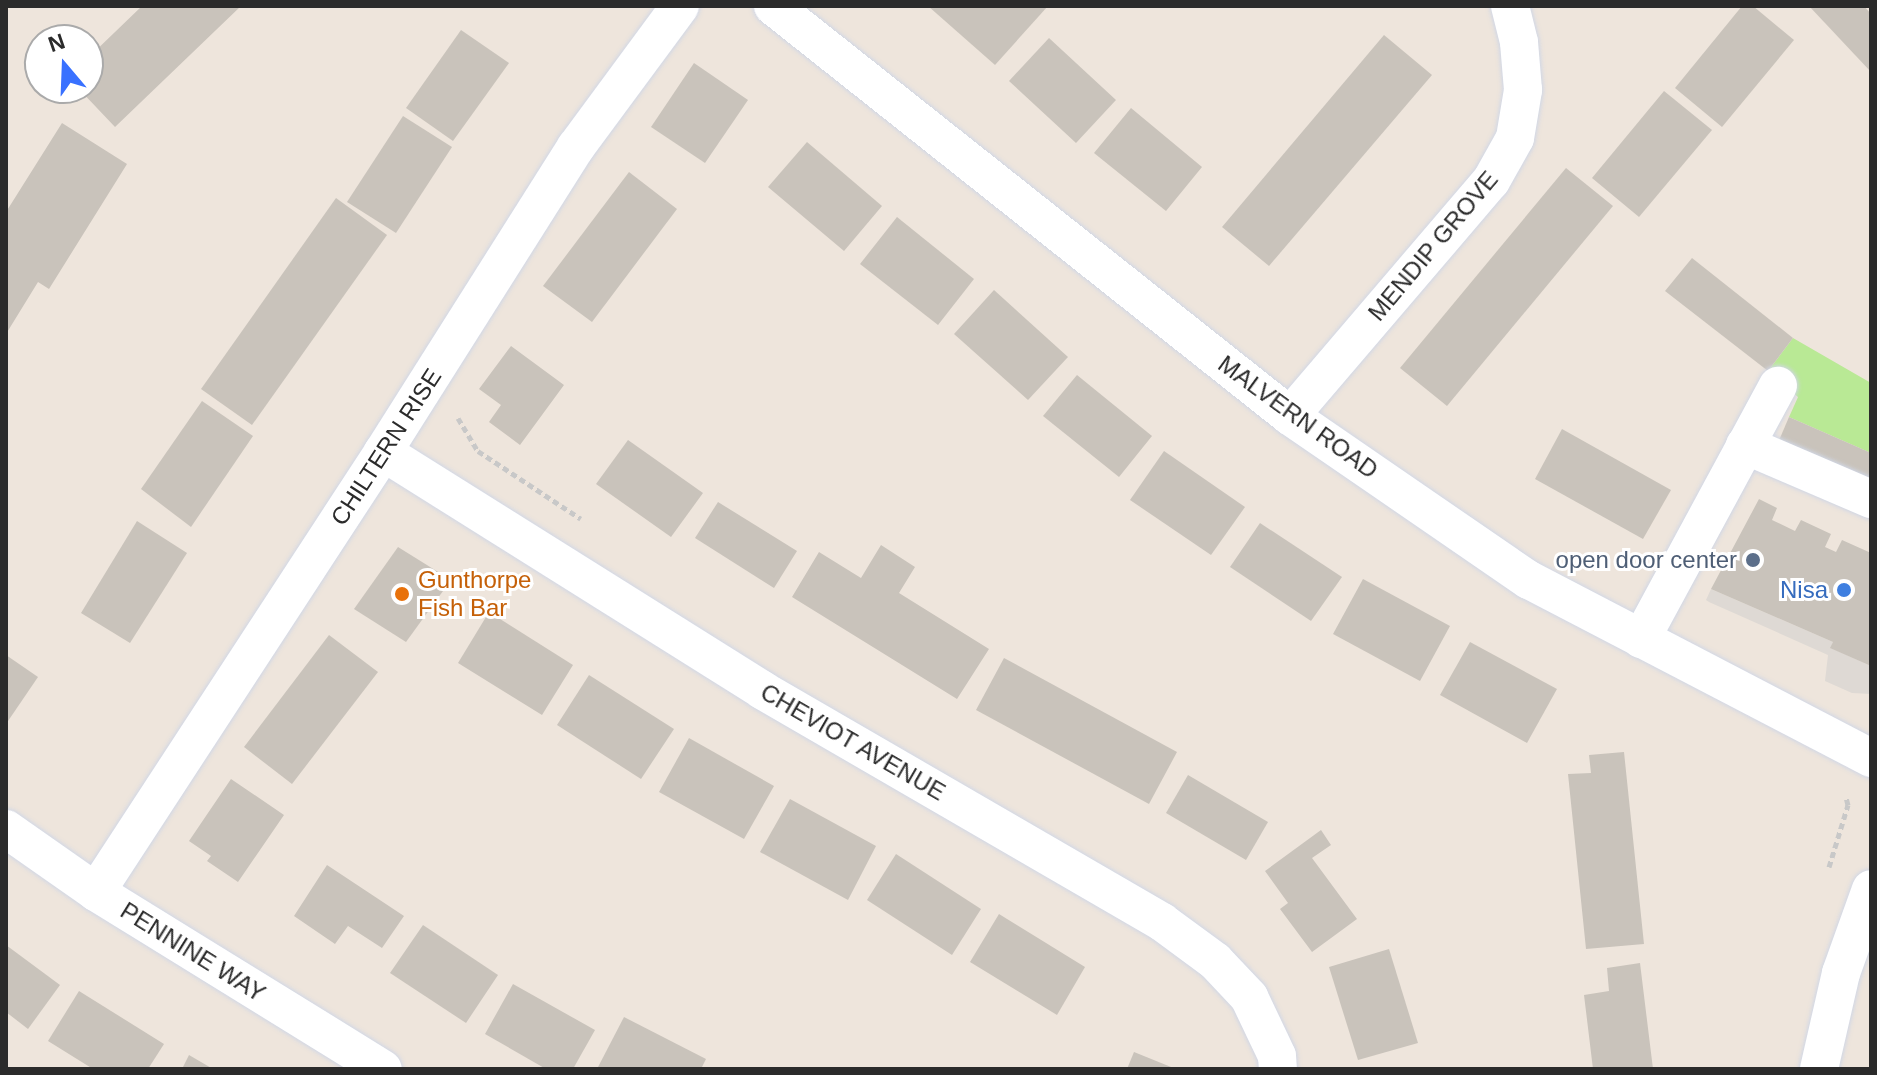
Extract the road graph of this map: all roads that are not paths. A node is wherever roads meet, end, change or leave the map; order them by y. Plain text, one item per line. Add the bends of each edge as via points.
1 (680, 6) edge
2 (773, 6) edge
3 (1510, 6) edge
4 (1778, 386) dead end
5 (1290, 416) junction
6 (1745, 445) junction
7 (383, 452) junction
8 (1871, 499) edge
9 (1641, 639) junction
10 (1871, 758) edge
11 (6, 829) edge
12 (1871, 889) edge
13 (96, 892) junction
14 (383, 1069) edge
15 (1278, 1069) edge
16 (1819, 1069) edge

1 - 7 street, CHILTERN RISE via 576,147
2 - 5 street, MALVERN ROAD
3 - 5 street, MENDIP GROVE via 1523,90 1515,138 1491,181
4 - 6 street
5 - 9 street, MALVERN ROAD via 1529,580
6 - 8 street
6 - 9 street
7 - 13 street, CHILTERN RISE
7 - 15 street, CHEVIOT AVENUE via 762,690 1162,922 1215,961 1249,997
9 - 10 street, MALVERN ROAD
11 - 13 street, PENNINE WAY
12 - 16 street via 1841,973
13 - 14 street, PENNINE WAY

